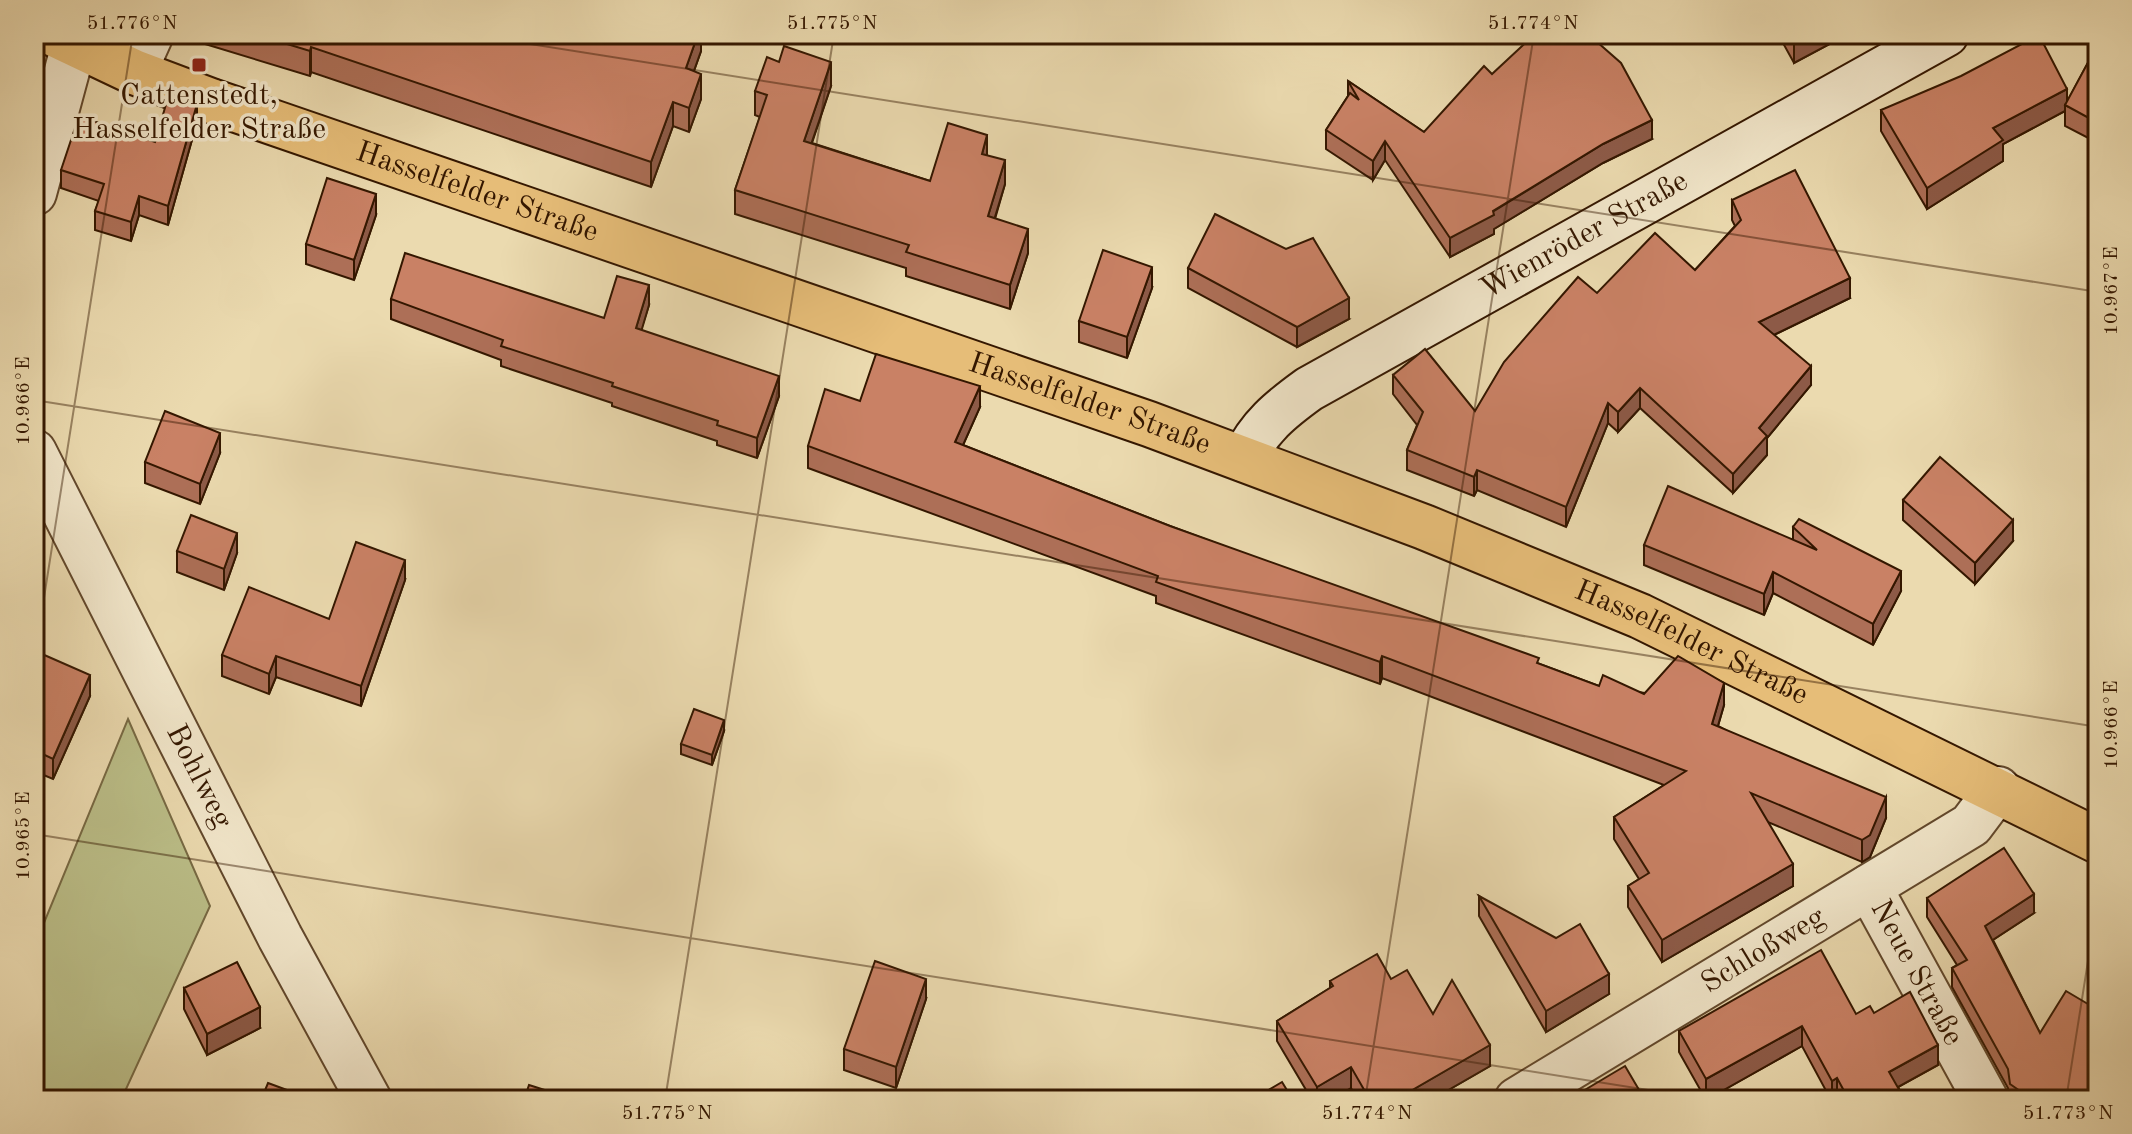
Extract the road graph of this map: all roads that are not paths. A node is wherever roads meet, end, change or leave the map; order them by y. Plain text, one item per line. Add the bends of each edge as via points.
1 (1946, 34) edge
2 (64, 39) edge
3 (142, 53) edge
4 (34, 193) edge
5 (34, 452) edge
6 (1244, 459) junction
7 (1998, 789) junction
8 (2098, 841) edge
9 (1869, 887) junction
10 (369, 1100) edge
11 (1517, 1100) edge
12 (1986, 1100) edge

1 - 6 street, Wienröder Straße via 1309,389 1275,414
2 - 3 main road, Hasselfelder Straße
2 - 4 street
3 - 6 main road, Hasselfelder Straße
5 - 10 street, Bohlweg via 280,937
6 - 7 main road, Hasselfelder Straße via 1640,616
7 - 8 main road, Hasselfelder Straße
7 - 9 street, Schloßweg via 1971,825
9 - 11 street, Schloßweg
9 - 12 street, Neue Straße

